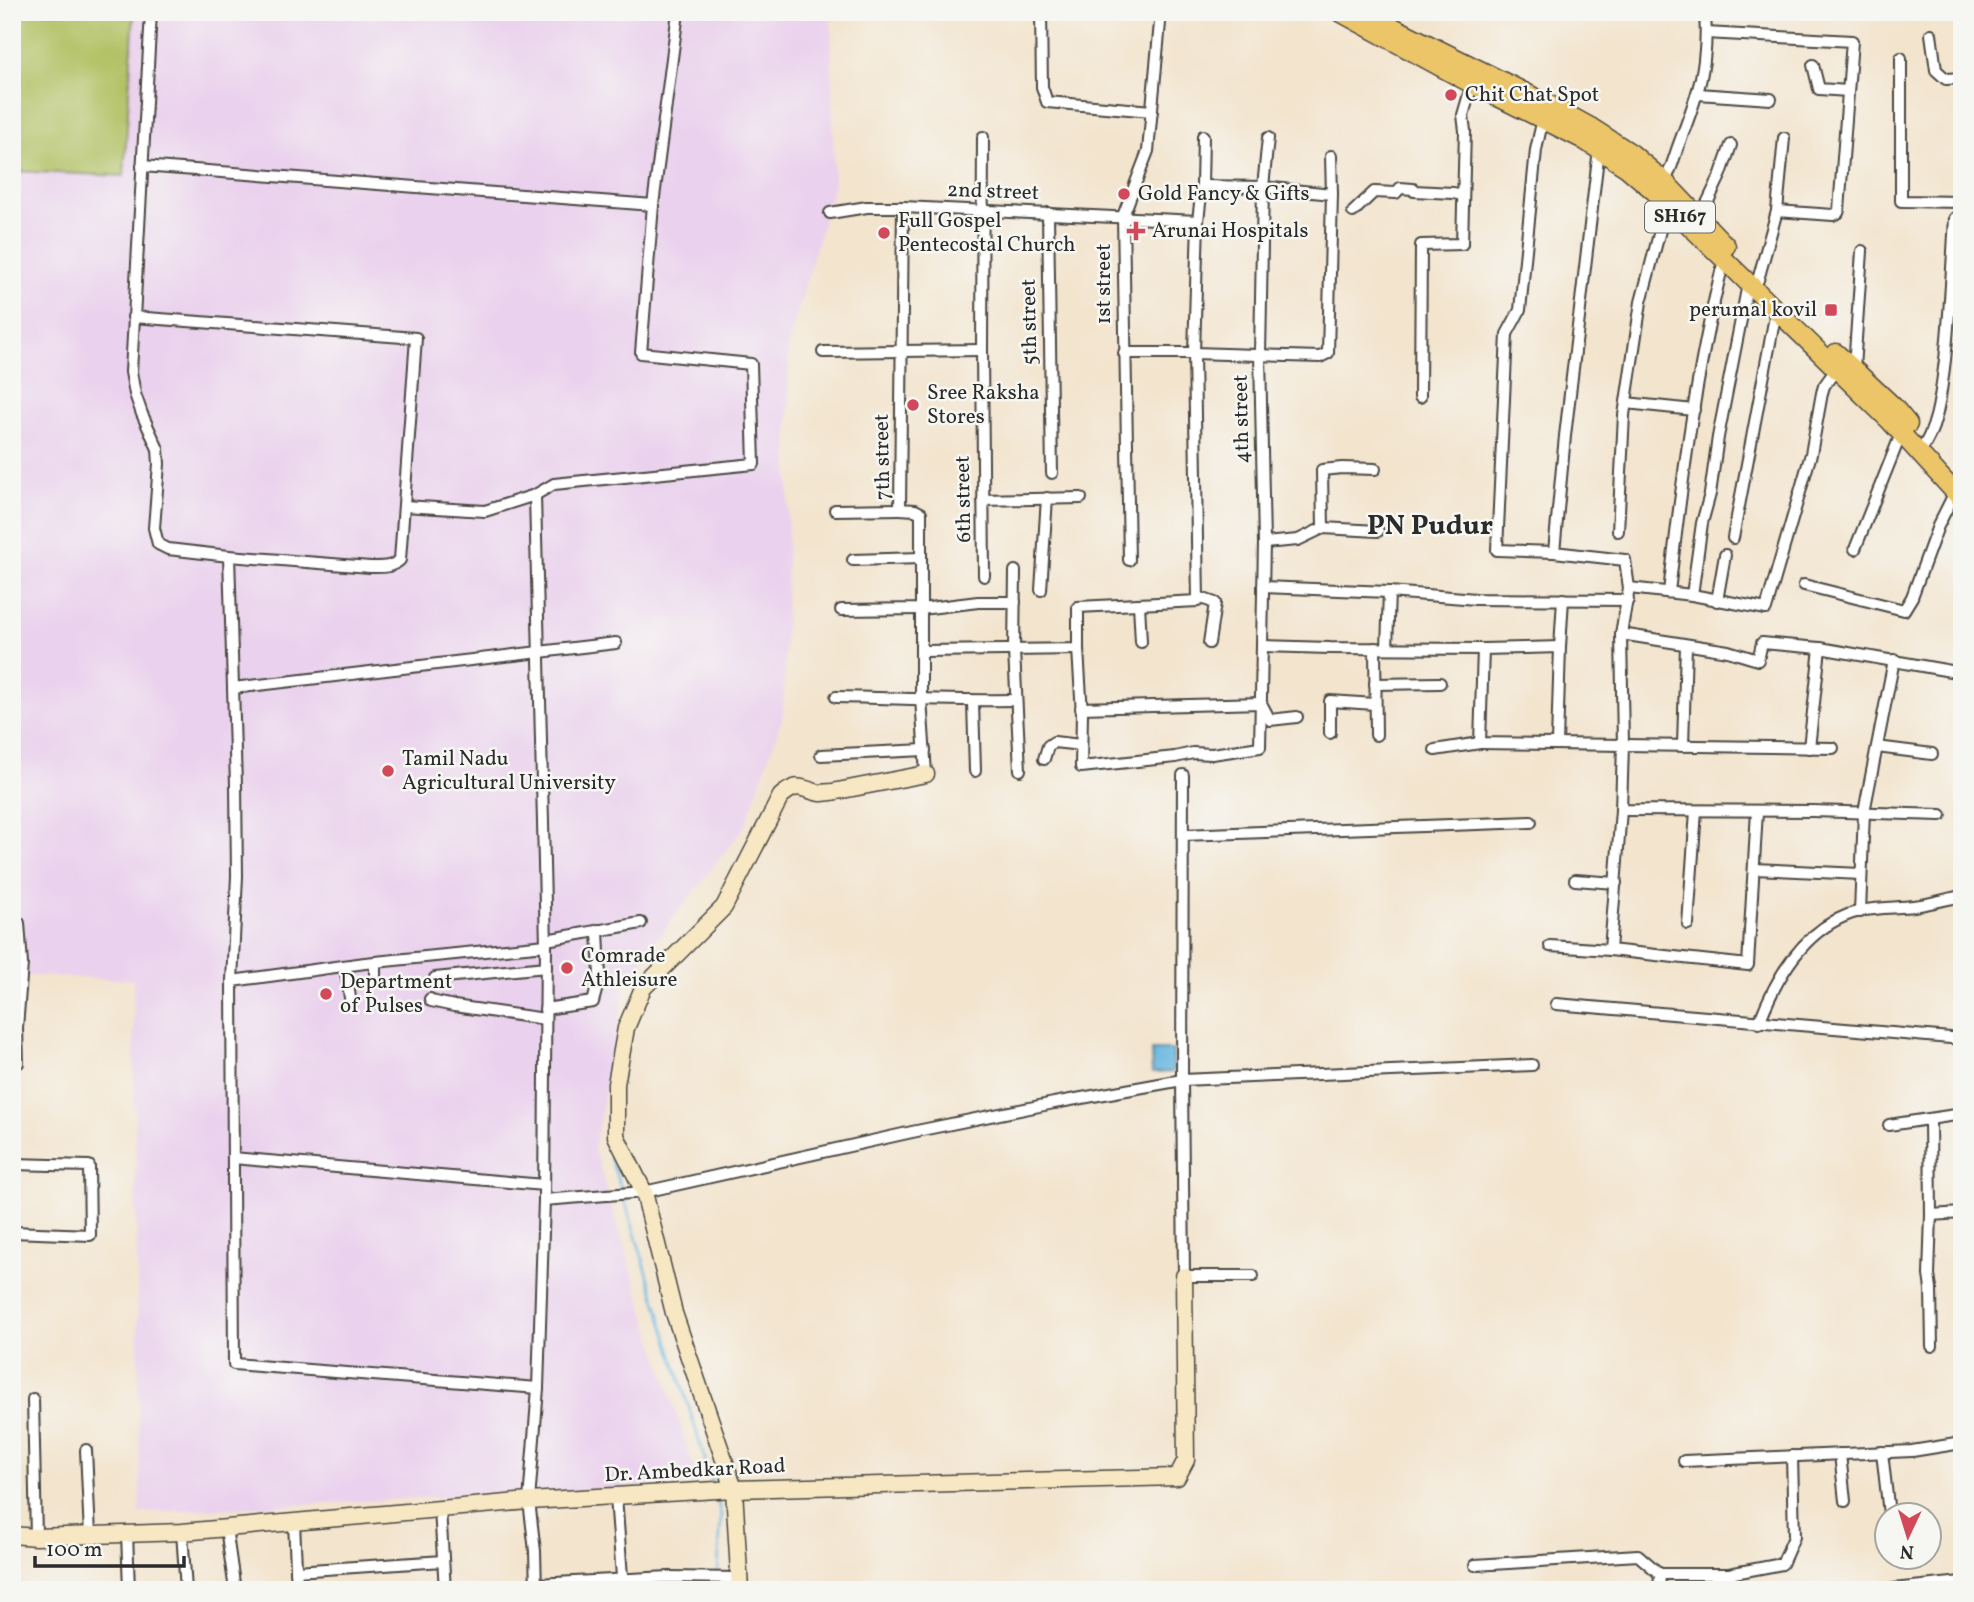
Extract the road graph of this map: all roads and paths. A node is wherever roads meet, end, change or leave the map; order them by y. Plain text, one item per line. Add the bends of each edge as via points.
1 (151, 12) edge
2 (678, 12) edge
3 (1041, 12) edge
4 (1161, 12) edge
5 (1340, 12) edge
6 (1365, 12) edge
7 (1705, 12) edge
8 (1392, 26) edge
9 (1706, 33) junction
10 (1931, 34) dead end
11 (1901, 58) dead end
12 (1813, 65) dead end
13 (1962, 78) edge
14 (1472, 84) junction
15 (1849, 91) junction
16 (1698, 94) junction
17 (1771, 99) dead end
18 (1152, 111) junction
19 (1543, 118) junction
20 (1203, 136) dead end
21 (983, 137) dead end
22 (1268, 138) dead end
23 (1784, 138) dead end
24 (1731, 145) dead end
25 (1599, 149) junction
26 (1331, 156) dead end
27 (142, 166) junction
28 (1202, 186) junction
29 (1262, 187) junction
30 (1662, 193) junction
31 (1332, 194) junction
32 (1463, 195) junction
33 (1962, 202) edge
34 (653, 205) junction
35 (903, 207) junction
36 (983, 211) junction
37 (1777, 211) junction
38 (1353, 212) dead end
39 (830, 213) dead end
40 (1048, 213) junction
41 (1123, 216) junction
42 (1700, 218) junction
43 (1955, 219) dead end
44 (1198, 221) junction
45 (1862, 251) dead end
46 (1958, 257) edge
47 (1724, 260) junction
48 (1753, 282) junction
49 (1776, 311) junction
50 (133, 317) junction
51 (1948, 326) junction
52 (1962, 327) edge
53 (982, 350) junction
54 (901, 351) junction
55 (823, 352) dead end
56 (1124, 353) junction
57 (1194, 353) junction
58 (1260, 355) junction
59 (1845, 368) junction
60 (1420, 397) dead end
61 (1626, 403) junction
62 (1694, 410) junction
63 (1901, 434) junction
64 (1923, 449) junction
65 (1375, 469) dead end
66 (1052, 473) dead end
67 (1959, 492) edge
68 (535, 495) junction
69 (1081, 498) dead end
70 (1047, 499) junction
71 (983, 500) junction
72 (404, 506) junction
73 (900, 509) junction
74 (835, 510) dead end
75 (1323, 528) junction
76 (1378, 531) dead end
77 (1618, 531) dead end
78 (1733, 538) dead end
79 (1264, 543) junction
80 (1855, 549) dead end
81 (1554, 552) junction
82 (229, 555) junction
83 (1725, 555) dead end
84 (921, 558) junction
85 (853, 560) dead end
86 (1129, 560) dead end
87 (1015, 571) dead end
88 (984, 576) dead end
89 (1804, 585) dead end
90 (1263, 587) junction
91 (1041, 590) dead end
92 (1389, 592) junction
93 (1669, 592) junction
94 (1628, 594) junction
95 (1692, 595) junction
96 (1198, 597) junction
97 (1563, 598) junction
98 (1717, 601) junction
99 (1015, 602) junction
100 (1139, 604) junction
101 (921, 609) junction
102 (841, 610) dead end
103 (1621, 634) junction
104 (1141, 642) dead end
105 (616, 643) dead end
106 (1209, 643) dead end
107 (1686, 645) junction
108 (1262, 646) junction
109 (1560, 647) junction
110 (1375, 648) junction
111 (1387, 648) junction
112 (1820, 648) junction
113 (1078, 649) junction
114 (1483, 649) junction
115 (922, 651) junction
116 (1014, 651) junction
117 (539, 652) junction
118 (1894, 660) junction
119 (1962, 673) edge
120 (1440, 683) dead end
121 (1375, 684) junction
122 (233, 688) junction
123 (836, 697) dead end
124 (921, 698) junction
125 (1015, 700) junction
126 (973, 702) junction
127 (1261, 703) junction
128 (1376, 704) junction
129 (1082, 708) junction
130 (1297, 717) dead end
131 (1330, 733) dead end
132 (1376, 735) dead end
133 (1480, 743) junction
134 (1557, 743) junction
135 (1081, 745) junction
136 (1623, 745) junction
137 (1683, 746) junction
138 (1877, 747) junction
139 (1809, 748) junction
140 (1833, 748) dead end
141 (925, 750) junction
142 (1436, 750) dead end
143 (1932, 754) dead end
144 (821, 755) dead end
145 (1044, 759) dead end
146 (1020, 770) dead end
147 (975, 771) dead end
148 (926, 774) joint
149 (1183, 775) dead end
150 (1621, 810) junction
151 (1696, 811) junction
152 (1757, 811) junction
153 (1864, 812) junction
154 (1941, 815) dead end
155 (1531, 822) dead end
156 (1183, 835) junction
157 (1754, 870) junction
158 (1861, 874) junction
159 (1575, 880) dead end
160 (1616, 883) junction
161 (1962, 896) edge
162 (1860, 912) junction
163 (19, 923) dead end
164 (641, 923) dead end
165 (1689, 924) dead end
166 (598, 930) junction
167 (546, 942) junction
168 (1550, 946) dead end
169 (1610, 950) junction
170 (375, 962) junction
171 (17, 964) edge
172 (345, 966) junction
173 (546, 967) junction
174 (435, 978) dead end
175 (375, 980) dead end
176 (232, 981) junction
177 (430, 999) dead end
178 (352, 1004) dead end
179 (1556, 1004) dead end
180 (545, 1014) junction
181 (1759, 1023) junction
182 (1962, 1038) edge
183 (18, 1063) dead end
184 (1532, 1065) dead end
185 (1182, 1080) junction
186 (1962, 1114) edge
187 (1930, 1119) junction
188 (1889, 1125) dead end
189 (233, 1158) junction
190 (12, 1164) edge
191 (544, 1185) junction
192 (637, 1192) junction
193 (544, 1200) junction
194 (1962, 1213) edge
195 (1931, 1215) junction
196 (12, 1232) edge
197 (1184, 1276) junction
198 (1253, 1276) dead end
199 (1932, 1346) dead end
200 (538, 1388) junction
201 (33, 1399) dead end
202 (1962, 1443) edge
203 (86, 1450) dead end
204 (1882, 1452) junction
205 (1840, 1454) junction
206 (1792, 1456) junction
207 (1684, 1461) dead end
208 (734, 1489) junction
209 (616, 1497) junction
210 (1887, 1500) edge
211 (529, 1501) junction
212 (1845, 1501) dead end
213 (440, 1509) junction
214 (293, 1522) junction
215 (226, 1528) junction
216 (182, 1532) junction
217 (127, 1534) junction
218 (12, 1535) edge
219 (90, 1535) junction
220 (36, 1537) junction
221 (443, 1561) junction
222 (1475, 1565) dead end
223 (296, 1571) junction
224 (1660, 1574) junction
225 (1962, 1582) edge
226 (739, 1584) edge
227 (623, 1585) edge
228 (536, 1587) edge
229 (1893, 1589) edge
230 (129, 1590) edge
231 (186, 1590) edge
232 (234, 1590) edge
233 (297, 1590) edge
234 (445, 1590) edge
235 (1658, 1590) edge

1 - 27 street
2 - 34 street
3 - 18 street via 1042,87 1047,102
4 - 18 street, 1st street
5 - 8 main road, SH167
6 - 8 main road, SH167
7 - 9 street
8 - 14 main road, SH167
8 - 30 main road, SH167 via 1592,128 1631,153
9 - 15 street via 1852,41
9 - 16 street
10 - 13 street via 1936,70 1947,79
11 - 33 street via 1901,201
12 - 15 street via 1819,89
14 - 19 main road, SH167
14 - 32 street via 1463,115
15 - 37 street via 1838,213
16 - 17 street
16 - 30 street
18 - 41 street, 1st street via 1148,151
19 - 25 main road, SH167
19 - 81 street via 1520,310 1507,334 1497,550
20 - 28 street
21 - 36 street, 6th street
22 - 29 street, 4th street
23 - 37 street
24 - 42 street
25 - 30 main road, SH167
25 - 81 street
26 - 31 street
27 - 34 street
27 - 50 street
28 - 29 street
28 - 44 street
29 - 31 street
29 - 58 street, 4th street
30 - 42 main road, SH167
30 - 47 main road, SH167
30 - 61 street
31 - 58 street via 1328,353
32 - 38 street via 1400,188 1374,192
32 - 60 street via 1462,244 1422,245
34 - 68 street via 641,353 751,364 754,464 554,484
35 - 36 street, 2nd street
35 - 39 street, 2nd street via 867,206
35 - 54 street, 7th street
36 - 40 street, 2nd street
36 - 53 street, 6th street
37 - 48 street
40 - 41 street, 2nd street
40 - 66 street, 5th street
41 - 44 street, 2nd street
41 - 56 street, 1st street
42 - 48 main road, SH167
43 - 46 street
44 - 57 street
45 - 59 street
46 - 51 street
47 - 48 main road, SH167
47 - 62 street
48 - 49 main road, SH167
48 - 59 main road, SH167
48 - 95 street via 1718,437
49 - 59 main road, SH167
49 - 78 street
50 - 72 street via 416,338
50 - 82 street via 132,382 158,449 155,538 168,549
51 - 52 street
51 - 64 street via 1940,403
53 - 54 street
53 - 71 street, 6th street
54 - 55 street
54 - 73 street, 7th street
56 - 57 street
56 - 86 street, 1st street
57 - 58 street
57 - 96 street
58 - 79 street, 4th street
59 - 63 main road, SH167
59 - 64 main road, SH167 via 1893,406
59 - 98 street via 1824,386 1811,454 1766,609
61 - 62 street
61 - 77 street
62 - 93 street
63 - 64 main road, SH167
63 - 80 street
64 - 67 main road, SH167
65 - 75 street via 1322,470
67 - 89 street via 1938,526 1905,610
68 - 72 street via 485,511
68 - 117 street
69 - 70 street
70 - 71 street
70 - 91 street
71 - 88 street, 6th street
72 - 82 street via 400,560 394,565
73 - 74 street
73 - 84 street, 7th street via 921,513
75 - 76 street
75 - 79 street via 1298,540
79 - 90 street, 4th street
81 - 94 street via 1625,554
82 - 122 street
83 - 98 street
84 - 85 street
84 - 101 street, 7th street
87 - 99 street
90 - 92 street
90 - 108 street, 4th street
92 - 97 street via 1476,599
92 - 111 street
93 - 94 street
93 - 95 street
94 - 97 street
94 - 103 street
95 - 98 street
96 - 100 street via 1198,601
96 - 106 street via 1215,603
97 - 109 street
99 - 101 street
99 - 116 street
100 - 104 street
100 - 113 street via 1078,607
101 - 102 street
101 - 115 street, 7th street
103 - 107 street
103 - 136 street
105 - 117 street
107 - 112 street via 1758,660 1762,643
107 - 137 street
108 - 110 street
108 - 127 street, 4th street
109 - 114 street
109 - 134 street
110 - 111 street
110 - 121 street
111 - 114 street
112 - 118 street
112 - 139 street
113 - 116 street
113 - 129 street
114 - 133 street
115 - 116 street
115 - 124 street, 7th street
116 - 125 street
117 - 122 street
117 - 167 street
118 - 119 street
118 - 138 street
120 - 121 street
121 - 128 street
122 - 176 street via 237,876
123 - 124 street
124 - 126 street
124 - 141 street, 7th street
125 - 126 street
125 - 146 street
126 - 147 street
127 - 129 street
127 - 130 street via 1270,720
127 - 135 street, 4th street via 1260,747 1081,767
128 - 131 street via 1330,701
128 - 132 street
129 - 135 street
133 - 134 street
133 - 142 street
134 - 136 street
135 - 145 street via 1054,742
136 - 137 street
136 - 150 street
137 - 139 street
138 - 143 street
138 - 153 street
139 - 140 street
141 - 144 street
141 - 148 street, 7th street
148 - 192 street via 832,792 799,786 789,789 781,796 724,907 643,988 626,1028 616,1084 616,1136
149 - 156 street
150 - 151 street
150 - 160 street
151 - 152 street
151 - 165 street
152 - 153 street
152 - 157 street
153 - 154 street
153 - 158 street
155 - 156 street
156 - 185 street
157 - 158 street
157 - 169 street via 1748,965
158 - 162 street
159 - 160 street
160 - 169 street
161 - 162 street
162 - 181 street via 1835,920 1805,942
163 - 171 street
164 - 166 street
166 - 167 street
166 - 180 street via 600,976 593,1002
167 - 170 street
167 - 173 street
168 - 169 street
170 - 172 street
170 - 175 street
171 - 183 street
172 - 176 street
172 - 178 street
173 - 174 street
173 - 180 street
176 - 189 street
177 - 180 street via 454,1006
179 - 181 street
180 - 191 street
181 - 182 street
184 - 185 street
185 - 192 street
185 - 197 street
186 - 187 street
187 - 188 street
187 - 195 street
189 - 191 street
189 - 200 street via 234,1364
190 - 196 street via 89,1166 90,1235
191 - 193 street
192 - 193 street
192 - 208 street
193 - 200 street
194 - 195 street
195 - 199 street
197 - 198 street
197 - 208 street, Dr. Ambedkar Road via 1186,1460 1177,1477
200 - 211 street
201 - 220 street
202 - 204 street
203 - 219 street
204 - 205 street
204 - 210 street
205 - 206 street
205 - 212 street
206 - 207 street
206 - 224 street via 1794,1537 1782,1564 1729,1574
208 - 209 street, Dr. Ambedkar Road
208 - 226 street
209 - 211 street, Dr. Ambedkar Road
209 - 227 street
211 - 213 street, Dr. Ambedkar Road
211 - 228 street
213 - 214 street, Dr. Ambedkar Road
213 - 221 street
214 - 215 street, Dr. Ambedkar Road
214 - 223 street
215 - 216 street, Dr. Ambedkar Road
215 - 232 street
216 - 217 street, Dr. Ambedkar Road
216 - 231 street
217 - 219 street, Dr. Ambedkar Road
217 - 230 street
218 - 220 street, Dr. Ambedkar Road
219 - 220 street, Dr. Ambedkar Road
221 - 223 street
221 - 234 street
222 - 224 street via 1638,1555
223 - 233 street
224 - 235 street
225 - 229 street
226 - 227 street via 669,1577
227 - 228 street

